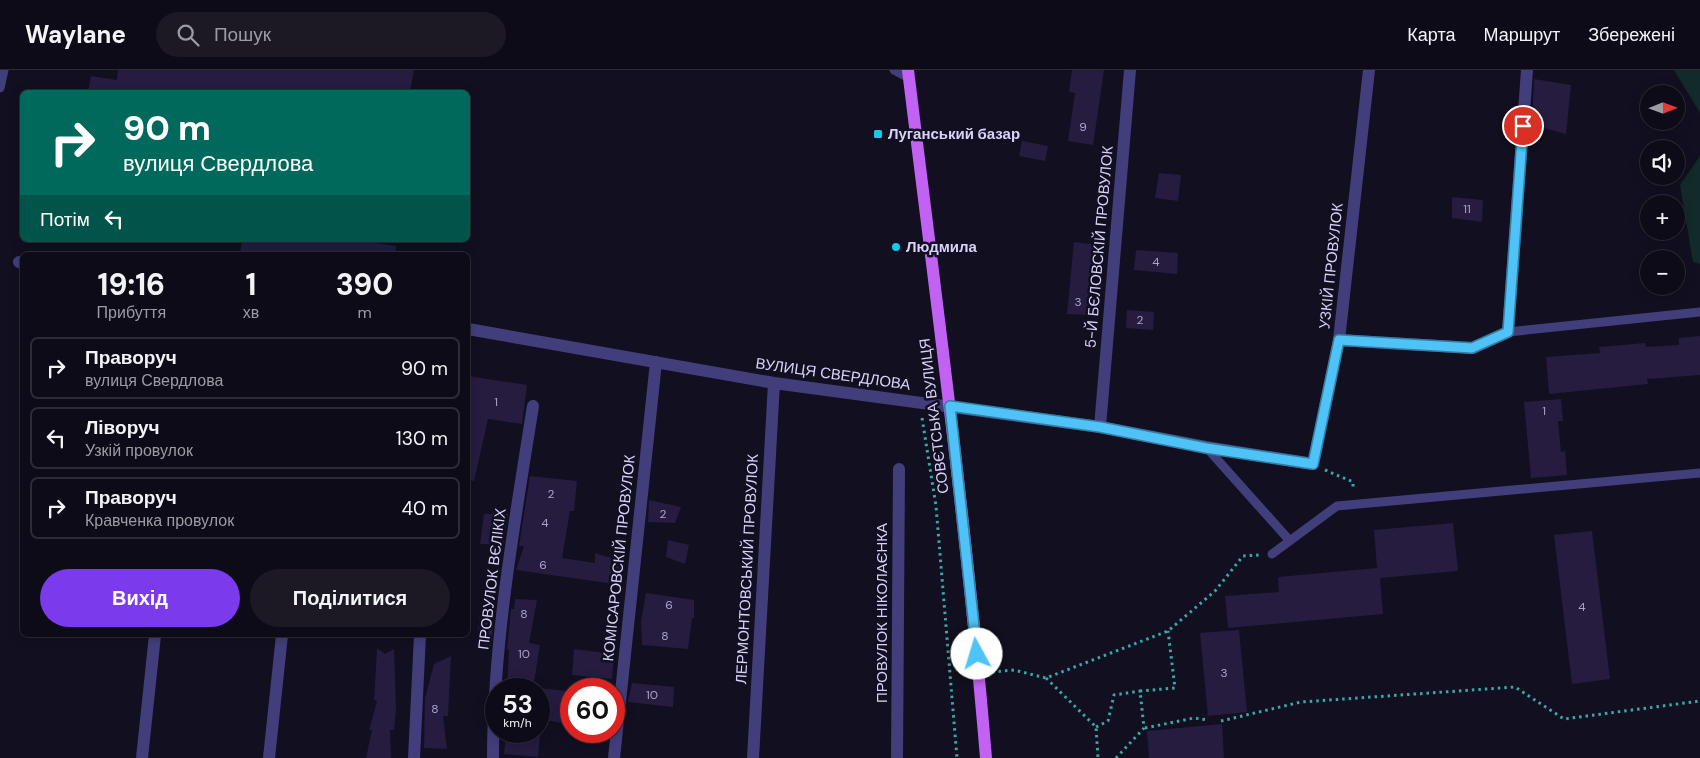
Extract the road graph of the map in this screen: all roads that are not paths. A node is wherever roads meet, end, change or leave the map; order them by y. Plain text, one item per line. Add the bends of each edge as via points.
1 (4, 70) edge
2 (894, 70) edge
3 (1130, 70) edge
4 (1369, 70) edge
5 (1527, 70) edge
6 (908, 74) edge
7 (0, 88) edge
8 (1700, 312) edge
9 (470, 330) edge
10 (1508, 332) junction
11 (1339, 340) junction
12 (656, 362) junction
13 (774, 383) junction
14 (533, 406) dead end
15 (950, 406) junction
16 (1100, 427) junction
17 (1206, 448) junction
18 (1313, 464) joint
19 (899, 469) dead end
20 (1700, 473) edge
21 (1290, 541) junction
22 (1272, 554) road end
23 (155, 637) edge
24 (282, 637) edge
25 (420, 637) edge
26 (142, 758) edge
27 (269, 758) edge
28 (414, 758) edge
29 (493, 758) edge
30 (614, 758) edge
31 (753, 758) edge
32 (897, 758) edge
33 (986, 758) edge

1 - 7 lane
2 - 6 lane
3 - 16 street, 5-Й БЄЛОВСКІЙ ПРОВУЛОК
4 - 11 street, УЗКІЙ ПРОВУЛОК
5 - 10 street
6 - 15 main road, СОВЄТСЬКА ВУЛИЦЯ
8 - 10 lane
9 - 12 street, ВУЛИЦЯ СВЕРДЛОВА
10 - 11 street via 1472,348
11 - 18 street, УЗКІЙ ПРОВУЛОК
12 - 13 street, ВУЛИЦЯ СВЕРДЛОВА
12 - 30 street, КОМІСАРОВСКІЙ ПРОВУЛОК
13 - 15 street, ВУЛИЦЯ СВЕРДЛОВА
13 - 31 street, ЛЕРМОНТОВСЬКИЙ ПРОВУЛОК
14 - 29 street, ПРОВУЛОК ВЄЛІКІХ via 512,537 493,717
15 - 16 street, ВУЛИЦЯ СВЕРДЛОВА
15 - 33 main road, СОВЄТСЬКА ВУЛИЦЯ
16 - 17 street, ВУЛИЦЯ СВЕРДЛОВА
17 - 18 street, ВУЛИЦЯ СВЕРДЛОВА
17 - 21 lane
19 - 32 street, ПРОВУЛОК НІКОЛАЄНКА
20 - 21 lane via 1337,506
21 - 22 lane
23 - 26 street
24 - 27 street
25 - 28 street

